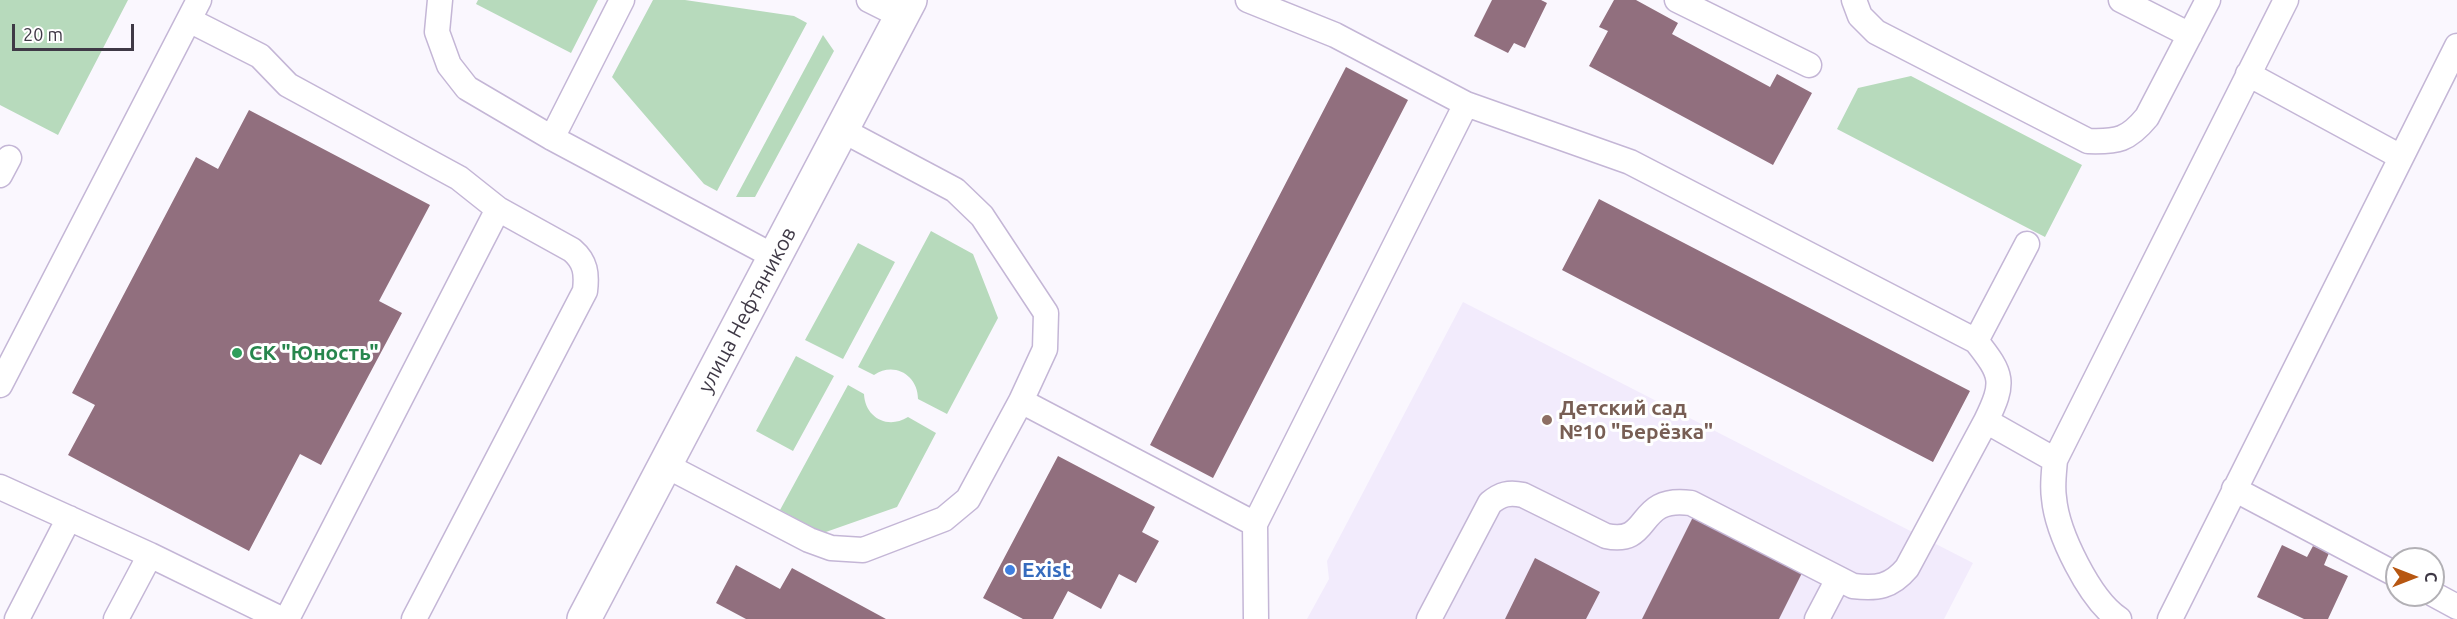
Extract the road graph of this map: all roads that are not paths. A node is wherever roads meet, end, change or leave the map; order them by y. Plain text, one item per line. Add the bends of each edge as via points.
1 (440, 0) edge
2 (622, 0) edge
3 (869, 0) edge
4 (1248, 0) edge
5 (1677, 0) edge
6 (1854, 0) edge
7 (2121, 0) edge
8 (2208, 0) edge
9 (2286, 0) edge
10 (906, 8) edge
11 (194, 10) edge
12 (2190, 35) junction
13 (2457, 46) edge
14 (1809, 65) dead end
15 (2248, 74) junction
16 (1466, 104) junction
17 (842, 130) junction
18 (552, 138) junction
19 (2401, 157) junction
20 (498, 209) junction
21 (2027, 244) dead end
22 (775, 257) junction
23 (1976, 341) junction
24 (0, 385) edge
25 (1021, 401) junction
26 (1986, 422) junction
27 (2055, 460) junction
28 (665, 465) junction
29 (0, 487) edge
30 (2235, 489) junction
31 (69, 518) junction
32 (1255, 524) junction
33 (150, 555) junction
34 (2385, 569) edge
35 (1838, 579) junction
36 (17, 619) edge
37 (116, 619) edge
38 (281, 619) edge
39 (287, 619) edge
40 (414, 619) edge
41 (584, 619) edge
42 (1256, 619) edge
43 (1429, 619) edge
44 (1817, 619) edge
45 (2119, 619) edge
46 (2170, 619) edge

1 - 18 lane via 437,32 449,64 467,88
2 - 18 lane
3 - 10 lane
4 - 16 lane via 1335,35
5 - 14 lane
6 - 12 lane via 1860,16 1876,32 2088,141 2113,142 2134,134
7 - 12 lane
8 - 12 lane
9 - 15 lane
10 - 17 street, улица Нефтяников
11 - 20 lane via 260,56 288,85 459,178
11 - 24 lane
13 - 19 lane
15 - 19 lane
15 - 27 lane
16 - 23 lane via 1630,162
16 - 32 lane
17 - 22 street, улица Нефтяников
17 - 25 lane via 955,190 989,226 1046,313 1045,349
18 - 22 lane
19 - 30 lane
20 - 39 lane
20 - 40 lane via 581,258 585,291
21 - 23 lane
22 - 28 street, улица Нефтяников
23 - 26 lane via 1996,366 2000,393
25 - 28 lane via 968,499 944,519 863,550 831,548 809,540
25 - 32 lane
26 - 27 lane
26 - 35 lane via 1896,582 1876,589
27 - 45 lane via 2054,499 2069,550 2107,611
28 - 41 street, улица Нефтяников
29 - 31 lane
30 - 34 lane
30 - 46 lane
31 - 33 lane
31 - 36 lane
32 - 42 lane
33 - 37 lane
33 - 38 lane
35 - 43 lane via 1691,503 1674,501 1657,506 1638,530 1618,539 1511,492 1490,503
35 - 44 lane

